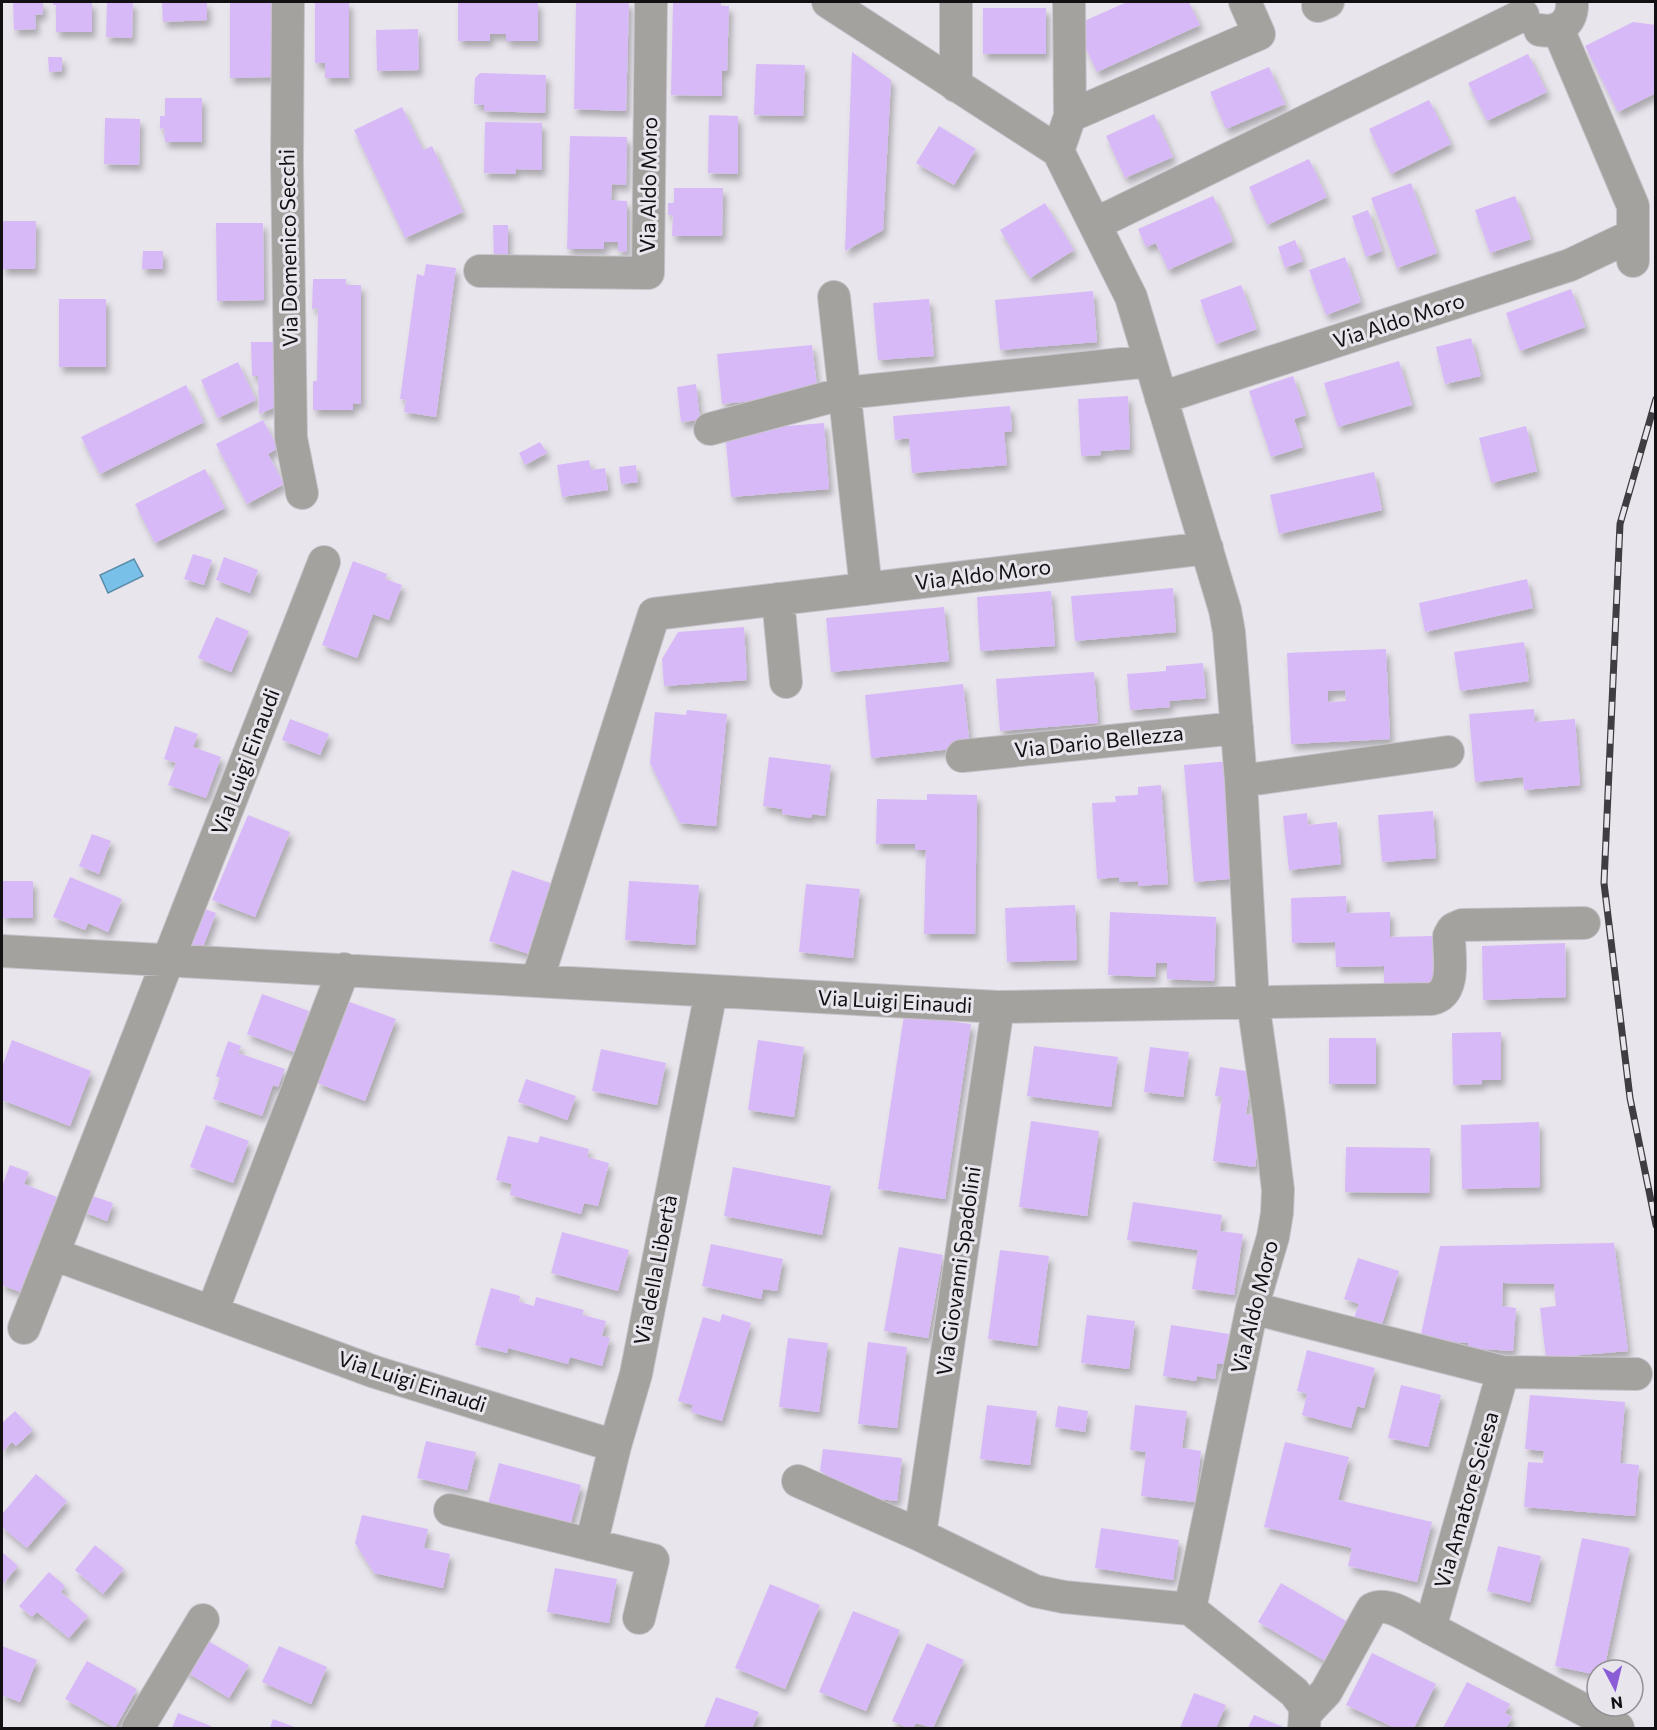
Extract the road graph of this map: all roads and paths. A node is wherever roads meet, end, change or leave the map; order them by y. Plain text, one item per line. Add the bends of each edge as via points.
1 (288, 2) edge
2 (651, 2) edge
3 (956, 2) edge
4 (1069, 2) edge
5 (1245, 2) edge
6 (845, 7) edge
7 (1523, 8) edge
8 (1565, 15) edge
9 (956, 86) junction
10 (1070, 116) junction
11 (1058, 151) junction
12 (1095, 224) junction
13 (480, 271) dead end
14 (834, 297) dead end
15 (1150, 361) junction
16 (844, 393) junction
17 (1161, 398) junction
18 (710, 429) dead end
19 (302, 493) dead end
20 (1207, 548) junction
21 (324, 562) dead end
22 (866, 589) junction
23 (777, 599) junction
24 (786, 682) dead end
25 (1237, 728) junction
26 (1448, 752) dead end
27 (962, 756) dead end
28 (1241, 781) junction
29 (1584, 923) dead end
30 (2, 951) edge
31 (167, 961) junction
32 (344, 969) junction
33 (537, 981) junction
34 (711, 992) junction
35 (1253, 1002) junction
36 (998, 1007) junction
37 (53, 1254) junction
38 (1251, 1308) junction
39 (212, 1312) junction
40 (24, 1328) dead end
41 (1503, 1372) junction
42 (1636, 1374) dead end
43 (615, 1446) junction
44 (798, 1481) dead end
45 (450, 1510) dead end
46 (920, 1535) junction
47 (591, 1545) junction
48 (1190, 1609) junction
49 (639, 1618) dead end
50 (203, 1620) dead end
51 (1430, 1628) junction
52 (1305, 1721) edge
53 (138, 1728) edge
54 (1618, 1728) edge

1 - 19 street, Via Domenico Secchi via 291,438
2 - 13 street, Via Aldo Moro via 648,273
3 - 9 street
4 - 10 street
5 - 10 street via 1259,34
6 - 9 street
7 - 8 street, Via Aldo Moro via 1528,22 1542,31 1550,31
7 - 12 street, Via Aldo Moro
8 - 17 street, Via Aldo Moro via 1633,206 1633,248
9 - 11 street
10 - 11 street
11 - 12 street, Via Aldo Moro
12 - 15 street, Via Aldo Moro via 1131,297
14 - 16 street
15 - 16 street
15 - 17 street, Via Aldo Moro
16 - 18 street
16 - 22 street
17 - 20 street, Via Aldo Moro
20 - 22 street, Via Aldo Moro
20 - 25 street, Via Aldo Moro via 1227,620
21 - 31 street, Via Luigi Einaudi
22 - 23 street, Via Aldo Moro
23 - 24 street
23 - 33 street, Via Aldo Moro via 654,614
25 - 27 street, Via Dario Bellezza
25 - 28 street, Via Aldo Moro
26 - 28 street
28 - 35 street, Via Aldo Moro
29 - 35 street via 1453,929 1449,936 1449,984 1439,998
30 - 31 street, Via Luigi Einaudi
31 - 32 street, Via Luigi Einaudi
31 - 37 street, Via Luigi Einaudi
32 - 33 street, Via Luigi Einaudi
32 - 39 street
33 - 34 street, Via Luigi Einaudi
34 - 36 street, Via Luigi Einaudi
34 - 43 street, Via della Libertà via 636,1374
35 - 36 street, Via Luigi Einaudi
35 - 38 street, Via Aldo Moro via 1278,1202 1273,1237
36 - 46 street, Via Giovanni Spadolini
37 - 39 street, Via Luigi Einaudi
37 - 40 street, Via Luigi Einaudi
38 - 41 street
38 - 48 street, Via Aldo Moro
39 - 43 street, Via Luigi Einaudi via 375,1372
41 - 42 street
41 - 51 street, Via Amatore Sciesa
43 - 47 street, Via della Libertà
44 - 46 street
45 - 47 street
46 - 48 street via 1035,1591
47 - 49 street via 653,1560
48 - 52 street via 1294,1692 1304,1706
50 - 53 street
51 - 52 street via 1387,1606 1372,1609 1326,1692
51 - 54 street

